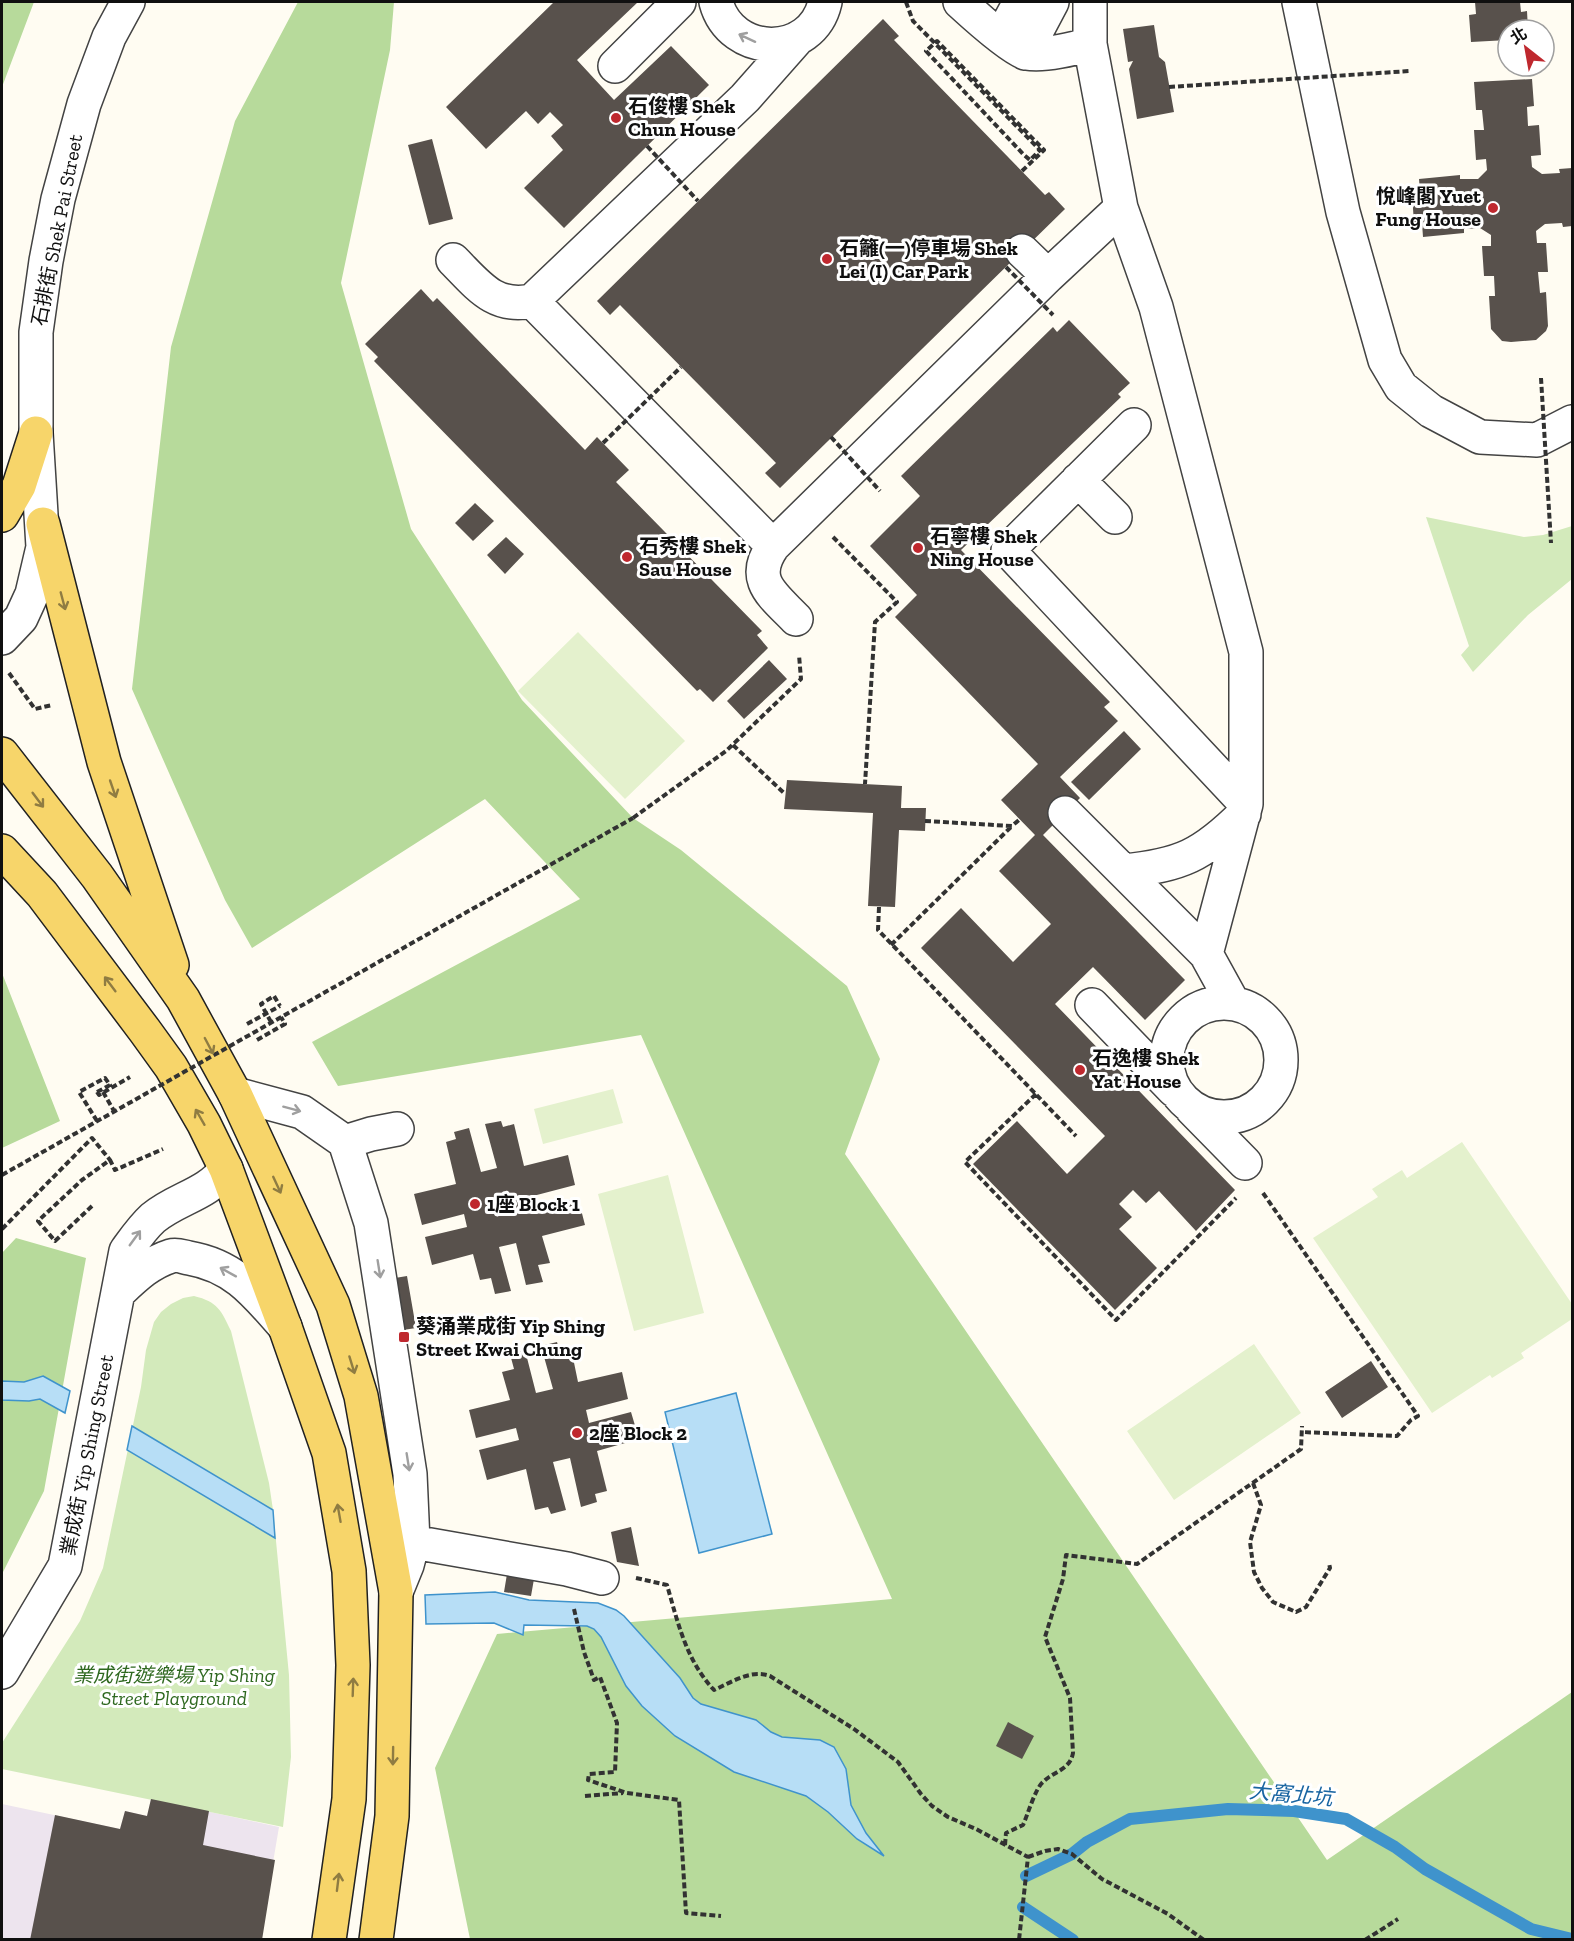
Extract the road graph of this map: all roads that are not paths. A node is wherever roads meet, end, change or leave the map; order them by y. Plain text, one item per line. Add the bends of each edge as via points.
1 (128, 2) edge
2 (679, 2) edge
3 (716, 2) edge
4 (825, 2) edge
5 (1020, 2) edge
6 (1052, 2) edge
7 (1090, 2) edge
8 (1299, 2) edge
9 (992, 23) edge
10 (798, 38) junction
11 (1090, 44) junction
12 (615, 66) dead end
13 (1121, 208) junction
14 (1014, 259) road end
15 (453, 260) dead end
16 (1048, 276) junction
17 (532, 301) junction
18 (1572, 422) edge
19 (1134, 425) dead end
20 (36, 433) junction
21 (1078, 480) junction
22 (2, 515) edge
23 (1115, 517) dead end
24 (43, 524) junction
25 (773, 546) junction
26 (796, 619) road end
27 (2, 638) edge
28 (2, 754) edge
29 (1245, 809) junction
30 (1065, 813) dead end
31 (2, 829) edge
32 (2, 851) edge
33 (1123, 871) junction
34 (42, 894) junction
35 (1206, 954) junction
36 (183, 999) junction
37 (1233, 1003) junction
38 (1092, 1005) dead end
39 (235, 1094) junction
40 (1184, 1101) junction
41 (397, 1129) dead end
42 (345, 1142) junction
43 (226, 1168) junction
44 (1252, 1176) road end
45 (118, 1293) junction
46 (285, 1327) junction
47 (413, 1542) junction
48 (599, 1577) road end
49 (396, 1592) junction
50 (2, 1672) edge
51 (329, 1940) edge
52 (376, 1940) edge

1 - 20 street, 石排街 Shek Pai Street via 109,37 84,105 58,199 36,332
2 - 12 street
10 -> 3 street via 780,44 744,38 730,27
4 - 10 street via 813,26
5 - 9 street
6 - 9 street
7 - 11 street
8 - 18 street via 1343,212 1385,360 1401,387 1431,411 1480,437 1537,440
9 - 11 street via 1069,50
10 - 17 street via 745,98
11 - 13 street
13 - 16 street
13 - 29 street via 1156,307 1246,652
14 - 16 street
15 - 17 street via 482,290 500,301
16 - 25 street
17 - 25 street
19 - 21 street
20 - 22 main road via 19,486
20 - 24 street, 石排街 Shek Pai Street
21 - 23 street
21 - 29 street via 1008,550
24 - 27 street, 石排街 Shek Pai Street via 43,547 32,594 21,618
24 -> 36 main road via 104,762
25 - 26 street via 763,563 762,578 768,590
28 -> 36 main road via 97,876
29 - 33 street via 1220,838 1187,859 1150,869
29 - 35 street
30 - 33 street
31 - 34 main road
32 - 34 main road
33 - 35 street
43 -> 34 main road via 171,1067
35 - 37 street
36 -> 39 main road
37 - 40 street via 1214,1003 1196,1010 1181,1022 1171,1038 1166,1057 1168,1076
37 - 40 street via 1265,1020 1276,1035 1281,1072 1273,1089 1245,1113 1227,1117 1208,1116
38 - 40 street
39 -> 42 street via 302,1112
39 -> 49 main road via 333,1305 361,1396
40 - 44 street
41 - 42 street
42 -> 47 street via 371,1223 410,1474
45 -> 43 street, 業成街 Yip Shing Street via 126,1251 139,1232 154,1217 217,1181
43 - 46 main road
46 -> 45 street via 246,1283 198,1259 174,1255 144,1268
45 - 50 street, 業成街 Yip Shing Street via 65,1566
51 -> 46 main road via 349,1799 353,1665 349,1571 329,1453
47 - 48 street
47 - 49 street
49 -> 52 main road via 392,1816

